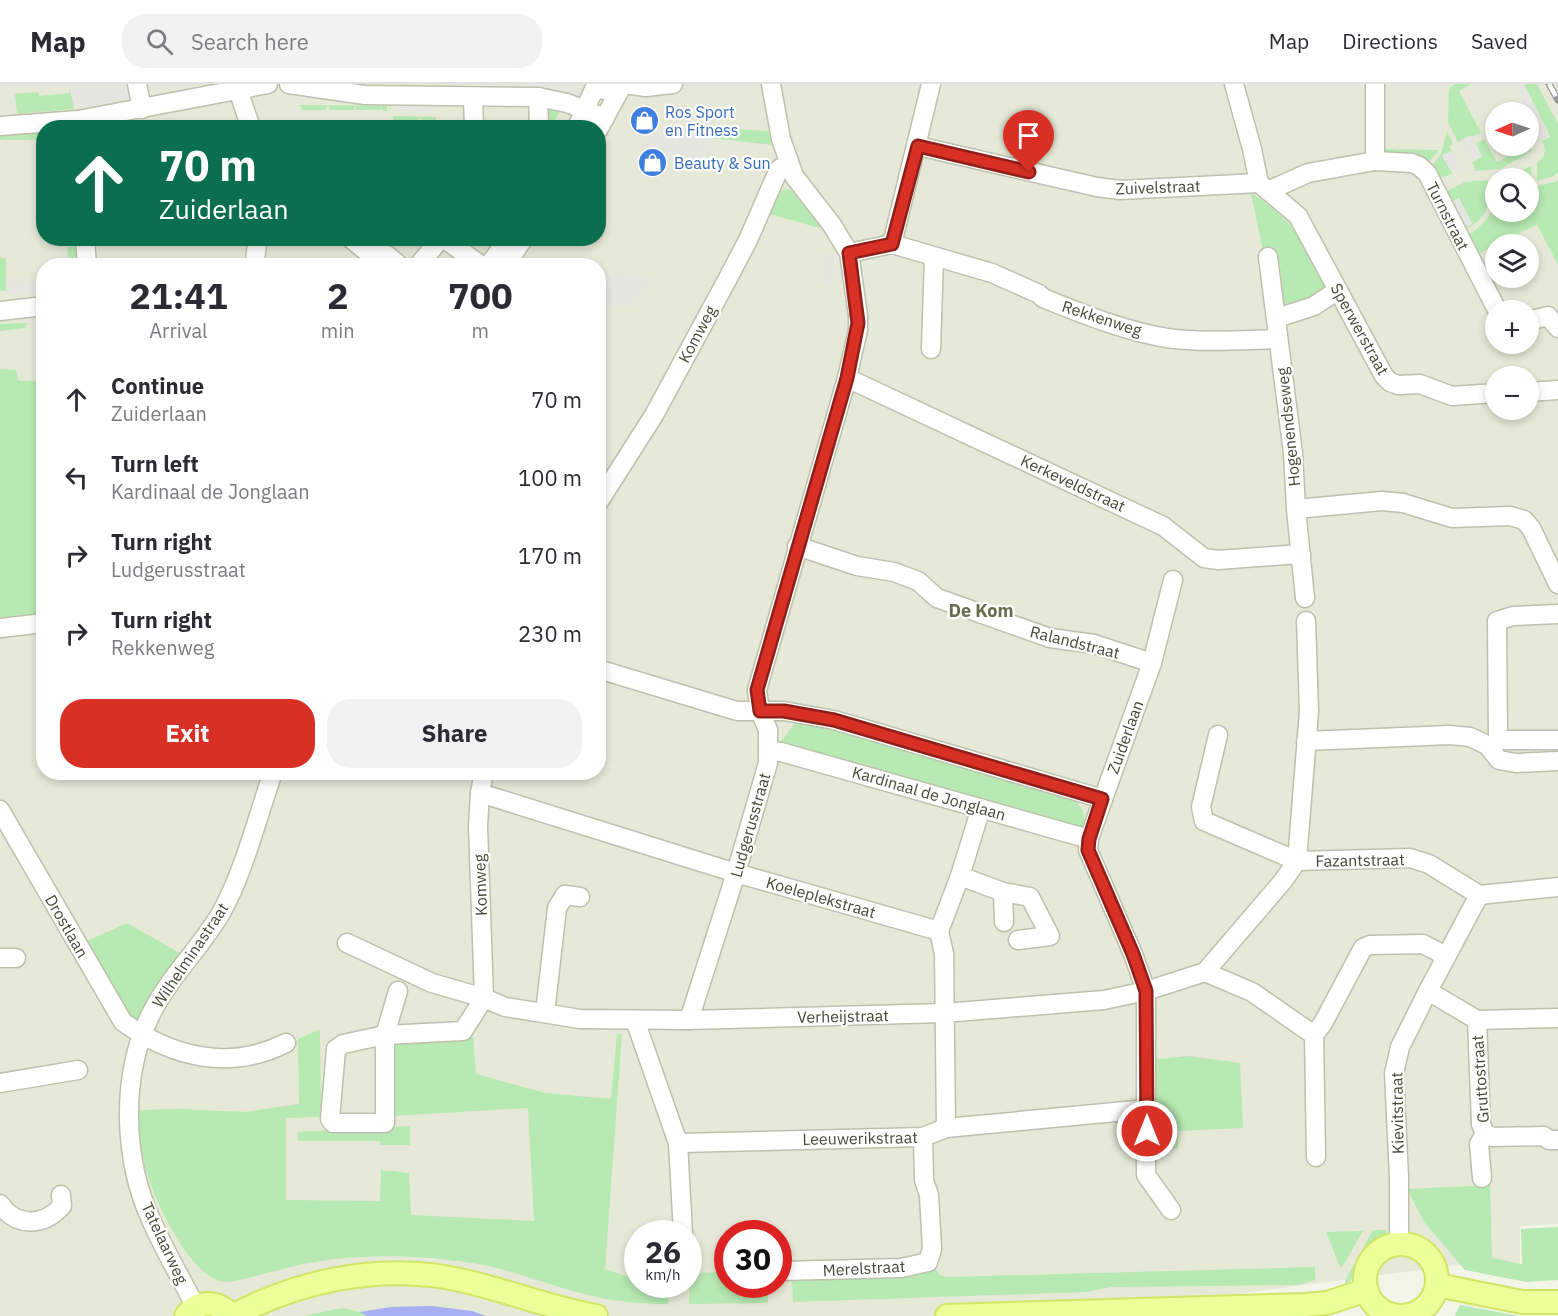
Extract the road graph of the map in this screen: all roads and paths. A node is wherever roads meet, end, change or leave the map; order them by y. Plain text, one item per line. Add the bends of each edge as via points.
1 (137, 84) edge
2 (268, 84) edge
3 (289, 84) edge
4 (611, 84) edge
5 (623, 84) edge
6 (673, 84) edge
7 (771, 84) edge
8 (931, 84) edge
9 (1234, 84) edge
10 (1375, 84) edge
11 (237, 87) edge
12 (419, 90) edge
13 (473, 97) junction
14 (538, 97) junction
15 (142, 109) junction
16 (582, 116) edge
17 (95, 120) edge
18 (248, 120) edge
19 (474, 120) edge
20 (539, 120) edge
21 (595, 120) edge
22 (604, 120) edge
23 (36, 125) edge
24 (0, 126) edge
25 (918, 146) junction
26 (1375, 161) junction
27 (788, 164) junction
28 (1264, 187) junction
29 (892, 244) junction
30 (358, 246) edge
31 (435, 246) edge
32 (453, 246) edge
33 (849, 253) junction
34 (934, 257) junction
35 (1268, 257) dead end
36 (370, 258) edge
37 (425, 258) edge
38 (471, 258) edge
39 (1338, 290) junction
40 (1492, 300) edge
41 (36, 307) edge
42 (0, 311) edge
43 (1277, 318) junction
44 (1539, 318) edge
45 (1558, 328) edge
46 (1278, 339) junction
47 (932, 349) dead end
48 (847, 378) junction
49 (1558, 390) edge
50 (1539, 391) edge
51 (1485, 394) edge
52 (606, 490) edge
53 (1296, 509) junction
54 (797, 546) junction
55 (1301, 554) junction
56 (1173, 580) dead end
57 (1558, 584) edge
58 (1305, 598) dead end
59 (1558, 614) edge
60 (1306, 621) dead end
61 (36, 624) edge
62 (0, 628) edge
63 (1152, 663) junction
64 (606, 671) edge
65 (760, 711) junction
66 (1218, 735) dead end
67 (1558, 740) edge
68 (1306, 741) junction
69 (1493, 742) junction
70 (768, 750) junction
71 (1558, 761) edge
72 (270, 780) edge
73 (482, 780) edge
74 (480, 793) junction
75 (1102, 799) junction
76 (981, 808) junction
77 (0, 810) edge
78 (1089, 839) junction
79 (1297, 861) junction
80 (736, 873) junction
81 (960, 876) junction
82 (1558, 887) edge
83 (1003, 892) junction
84 (1479, 895) junction
85 (580, 897) dead end
86 (1005, 922) dead end
87 (939, 931) junction
88 (1018, 940) dead end
89 (347, 943) dead end
90 (1446, 956) junction
91 (1205, 972) junction
92 (398, 991) dead end
93 (1146, 991) junction
94 (1428, 991) junction
95 (484, 998) junction
96 (545, 1013) junction
97 (944, 1013) junction
98 (1558, 1018) edge
99 (635, 1020) junction
100 (689, 1020) junction
101 (1476, 1020) junction
102 (385, 1035) junction
103 (1314, 1035) junction
104 (142, 1036) junction
105 (286, 1043) dead end
106 (78, 1070) dead end
107 (0, 1083) edge
108 (1147, 1109) junction
109 (946, 1128) junction
110 (1485, 1134) junction
111 (923, 1137) junction
112 (1558, 1140) edge
113 (678, 1143) junction
114 (1316, 1157) dead end
115 (1482, 1178) dead end
116 (61, 1195) dead end
117 (0, 1204) edge
118 (1171, 1210) dead end
119 (682, 1220) edge
120 (1399, 1244) junction
121 (792, 1272) edge
122 (1437, 1285) junction
123 (1367, 1290) junction
124 (1558, 1302) edge
125 (191, 1311) edge
126 (232, 1316) edge
127 (596, 1316) edge
128 (947, 1316) edge
129 (1401, 1316) edge

1 - 15 street
2 - 11 street
3 - 12 street via 352,94
4 - 16 street via 604,90 595,87
5 - 6 street
5 - 22 street
7 - 27 street, Ludgerusstraat
8 - 25 street
9 - 28 street
10 - 26 street
11 - 15 street
11 - 18 street
12 - 13 street
13 - 14 street
13 - 19 street
14 - 20 street
14 - 21 street via 567,103
15 - 17 street
23 - 24 street
25 - 28 street, Zuivelstraat via 1120,190
25 - 29 street
26 - 28 street, Turnstraat via 1308,173
26 - 40 street, Turnstraat via 1412,163 1427,173
27 - 33 street, Ludgerusstraat
27 - 52 street, Komweg via 779,169 727,280 654,415
28 - 39 street, Sperwerstraat via 1298,216
29 - 33 street, Rekkenweg
29 - 34 street, Rekkenweg
30 - 36 street
31 - 37 street
32 - 38 street
33 - 48 street, Ludgerusstraat via 858,323
34 - 46 street, Rekkenweg via 992,273 1108,324 1200,340
34 - 47 street
35 - 43 street, Hogenendseweg
39 - 43 street via 1314,306
39 - 51 street, Sperwerstraat via 1390,382 1420,384 1452,396
41 - 42 street
43 - 46 street, Hogenendseweg
44 - 45 street via 1548,316
46 - 53 street, Hogenendseweg
48 - 54 street, Ludgerusstraat
48 - 55 street, Kerkeveldstraat via 1163,526 1204,558
49 - 50 street
53 - 55 street, Hogenendseweg
53 - 57 street via 1382,501 1403,503 1452,518 1510,516 1524,520
54 - 63 street, Ralandstraat via 857,566 894,572 918,581 937,598 1050,638 1094,644
54 - 65 street, Ludgerusstraat via 757,690
55 - 58 street, Hogenendseweg
56 - 63 street, Zuiderlaan
59 - 69 street via 1513,616 1497,621
60 - 68 street
61 - 62 street
63 - 75 street, Zuiderlaan
64 - 65 street via 737,711
65 - 70 street, Ludgerusstraat via 768,730
65 - 75 street via 834,720
66 - 79 street via 1201,807 1204,821
67 - 69 street
68 - 69 street via 1450,735
68 - 79 street
69 - 71 street via 1500,760
70 - 76 street, Kardinaal de Jonglaan
70 - 80 street, Ludgerusstraat via 768,763
72 - 104 street, Wilhelminastraat via 220,914 161,996
73 - 74 street, Komweg
74 - 80 street, Koeleplekstraat
74 - 95 street, Komweg
75 - 78 street, Zuiderlaan
76 - 78 street, Kardinaal de Jonglaan
76 - 81 street
77 - 104 street, Drostlaan via 123,1022
78 - 93 street via 1088,850
79 - 84 street, Fazantstraat via 1410,858 1428,864
79 - 91 street
80 - 87 street, Koeleplekstraat
80 - 100 street, Ludgerusstraat
81 - 83 street
81 - 87 street
82 - 84 street
83 - 86 street
83 - 88 street via 1030,897 1050,936
84 - 90 street, Kievitstraat
85 - 96 street via 565,895 557,908
87 - 97 street via 944,954
89 - 95 street, Verheijstraat via 432,983
90 - 94 street, Kievitstraat
90 - 103 street via 1422,944 1363,948
91 - 93 street, Verheijstraat
91 - 103 street via 1252,992
92 - 102 street
93 - 97 street, Verheijstraat via 1104,1000
93 - 108 street
94 - 101 street, Gruttostraat
94 - 120 street, Kievitstraat via 1400,1047 1394,1073
95 - 96 street, Verheijstraat via 505,1007
95 - 102 street via 463,1031
96 - 99 street, Verheijstraat via 580,1019
97 - 100 street, Verheijstraat
97 - 109 street
98 - 101 street, Gruttostraat
99 - 100 street, Verheijstraat
99 - 113 street
101 - 110 street, Gruttostraat via 1481,1124
102 - 102 street via 385,1123 333,1123 330,1119 336,1048
103 - 114 street
104 - 105 street, Drostlaan via 202,1058 240,1058 266,1053
104 - 125 street, Tatelaarweg via 130,1083 135,1164 151,1220
106 - 107 street
108 - 109 street, Leeuwerikstraat
108 - 118 street via 1146,1175
109 - 111 street, Leeuwerikstraat
110 - 112 street, Gruttostraat
110 - 115 street via 1479,1144
111 - 113 street, Leeuwerikstraat
111 - 121 street, Merelstraat via 932,1249 928,1262 901,1268
113 - 119 street
116 - 117 street via 62,1206 55,1214 37,1222 14,1219
120 - 122 main road via 1410,1244 1428,1255 1434,1264
120 - 123 main road via 1388,1246 1372,1259 1365,1280
122 - 124 main road via 1522,1302
122 - 129 main road via 1421,1310
123 - 128 main road via 1327,1303 1305,1305
123 - 129 main road via 1384,1311
125 - 126 main road via 215,1304
126 - 127 main road via 293,1289 337,1278 382,1273 445,1277

